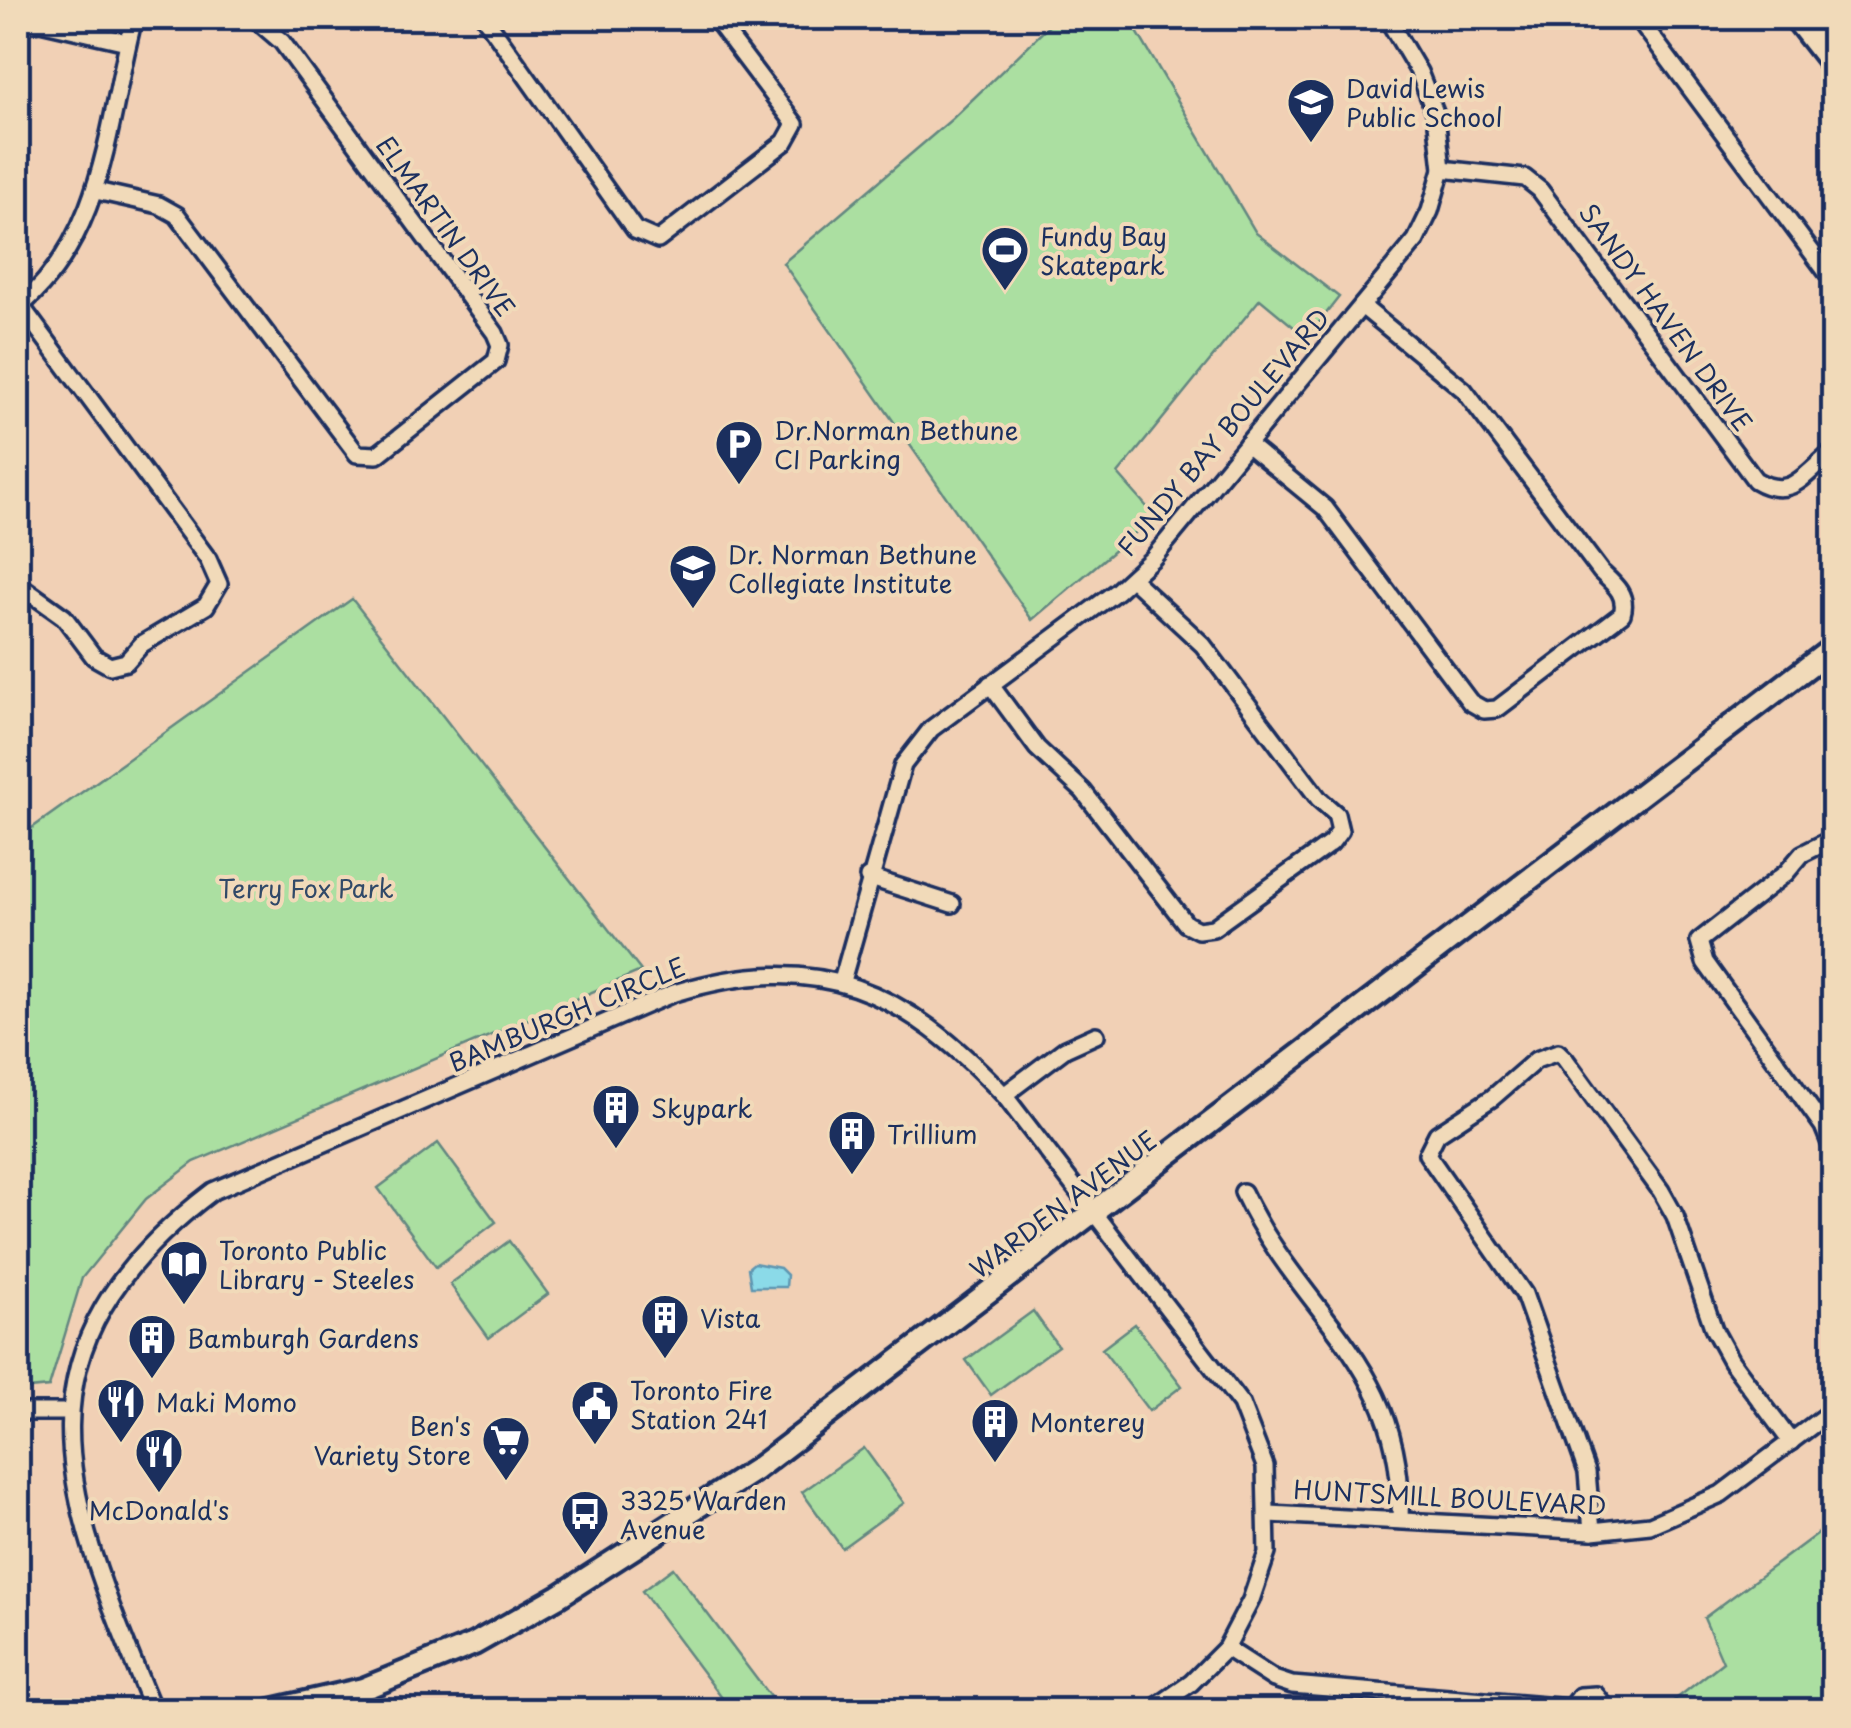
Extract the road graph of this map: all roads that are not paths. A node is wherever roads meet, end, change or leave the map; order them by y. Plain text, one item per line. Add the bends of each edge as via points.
1 (134, 18) edge
2 (254, 18) edge
3 (485, 18) edge
4 (715, 18) edge
5 (1387, 18) edge
6 (1638, 18) edge
7 (1795, 18) edge
8 (18, 25) edge
9 (127, 42) junction
10 (1834, 68) edge
11 (1442, 169) junction
12 (96, 191) junction
13 (1834, 282) edge
14 (1362, 306) junction
15 (19, 307) edge
16 (1247, 444) junction
17 (1834, 452) edge
18 (1132, 579) junction
19 (18, 584) edge
20 (1834, 646) edge
21 (990, 684) junction
22 (1834, 848) edge
23 (868, 878) junction
24 (952, 904) dead end
25 (842, 981) junction
26 (1096, 1035) dead end
27 (1004, 1095) junction
28 (1834, 1152) edge
29 (1243, 1192) dead end
30 (1094, 1212) junction
31 (1834, 1409) edge
32 (18, 1412) edge
33 (66, 1412) junction
34 (1791, 1442) junction
35 (1269, 1514) junction
36 (1400, 1520) junction
37 (1592, 1531) junction
38 (1226, 1648) junction
39 (1395, 1693) junction
40 (1570, 1709) edge
41 (153, 1710) edge
42 (272, 1710) edge
43 (1152, 1710) edge
44 (1394, 1710) edge
45 (1608, 1710) edge

1 - 9 street
2 - 12 street, ELMARTIN DRIVE via 282,42 496,333 496,361 377,454 357,454 177,216 160,205
3 - 4 street via 635,230 658,240 785,142 795,124
5 - 11 street, FUNDY BAY BOULEVARD via 1429,94
6 - 13 street
7 - 10 main road
8 - 9 street via 40,22
9 - 12 street
11 - 14 street, FUNDY BAY BOULEVARD via 1416,240
11 - 17 street, SANDY HAVEN DRIVE via 1514,176 1540,190 1755,480 1787,490
12 - 15 street via 71,249
14 - 16 street, FUNDY BAY BOULEVARD
14 - 16 street via 1480,409 1618,588 1622,614 1517,696 1484,710 1470,702 1325,508
15 - 19 street via 208,559 219,584 206,606 142,644 126,662 110,666 94,657 64,618
16 - 18 street, FUNDY BAY BOULEVARD
18 - 21 street, FUNDY BAY BOULEVARD
18 - 21 street via 1203,645 1336,814 1340,831 1331,843 1222,923 1198,930 1186,924 1083,791 1037,748
20 - 30 main road, WARDEN AVENUE
21 - 23 street, FUNDY BAY BOULEVARD via 931,729 902,765
22 - 28 street via 1816,844 1699,942 1705,962 1823,1126
23 - 24 street
23 - 25 street, FUNDY BAY BOULEVARD
25 - 27 street, BAMBURGH CIRCLE via 901,1006 943,1034
25 - 33 street, BAMBURGH CIRCLE via 758,975 674,993 213,1191 161,1229 91,1322
26 - 27 street via 1065,1049
27 - 30 street, BAMBURGH CIRCLE
29 - 36 street via 1264,1237 1369,1374 1398,1452
30 - 35 street, BAMBURGH CIRCLE via 1241,1404 1265,1466
30 - 42 main road, WARDEN AVENUE via 754,1470 559,1596 436,1662 363,1689
31 - 34 street, HUNTSMILL BOULEVARD
32 - 33 street
33 - 41 street, BAMBURGH CIRCLE via 72,1491
34 - 37 street, HUNTSMILL BOULEVARD via 1677,1517
34 - 37 street via 1714,1330 1661,1190 1565,1059 1558,1052 1536,1060 1437,1134 1427,1154 1524,1294 1587,1472
35 - 36 street, HUNTSMILL BOULEVARD
35 - 38 street, BAMBURGH CIRCLE via 1264,1570
36 - 37 street, HUNTSMILL BOULEVARD
38 - 39 street via 1284,1683
38 - 43 street, BAMBURGH CIRCLE
39 - 40 street
39 - 44 street
40 - 45 street via 1580,1696 1596,1695

